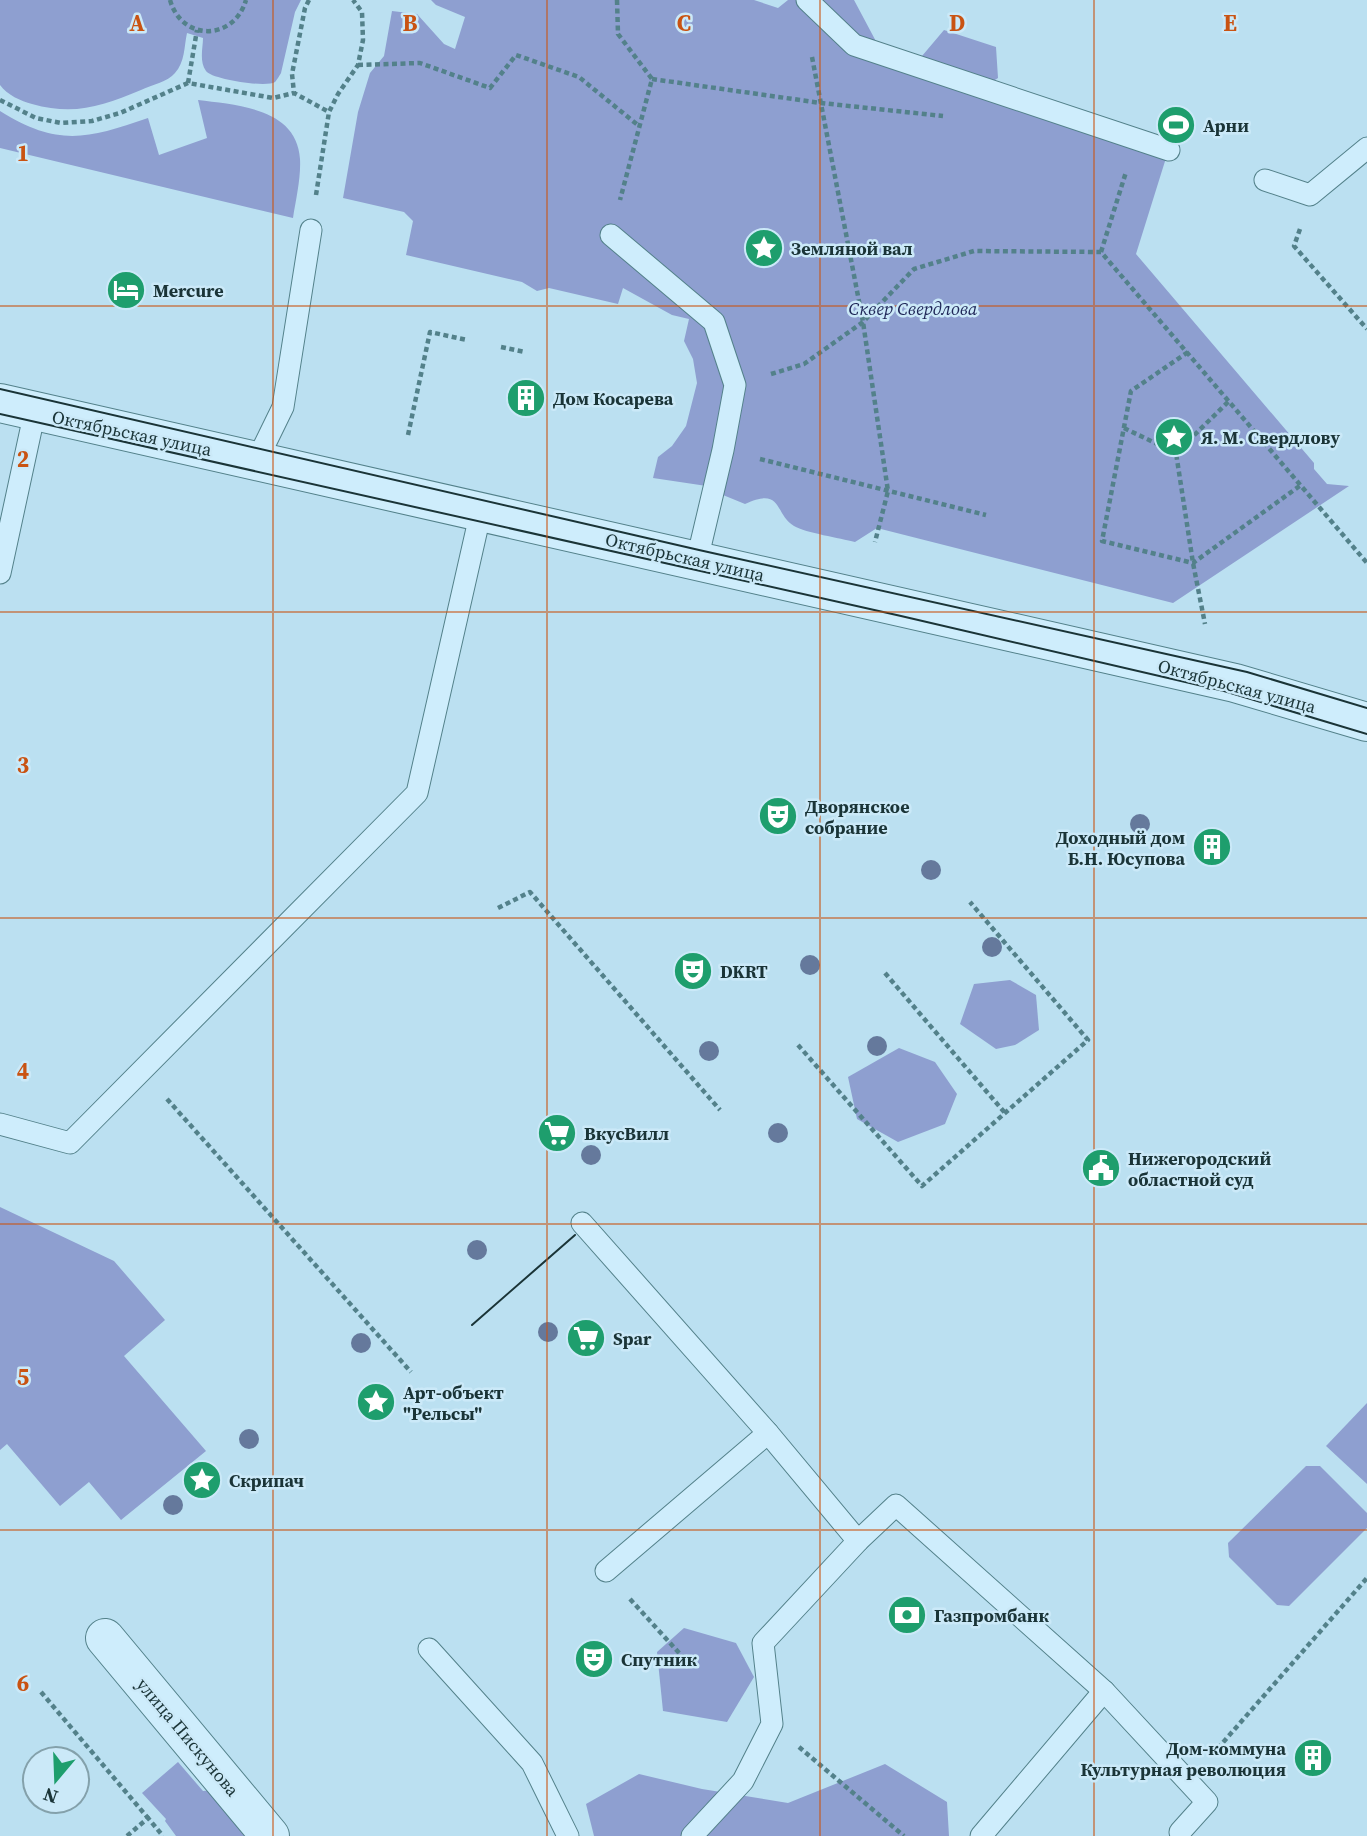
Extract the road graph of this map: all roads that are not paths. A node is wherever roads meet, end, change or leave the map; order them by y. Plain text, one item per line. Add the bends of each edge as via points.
1 (807, 0) edge
2 (1367, 148) edge
3 (1169, 149) dead end
4 (1265, 180) dead end
5 (311, 230) road end
6 (611, 235) road end
7 (18, 407) edge
8 (260, 461) junction
9 (481, 511) junction
10 (697, 560) junction
11 (0, 573) edge
12 (1367, 722) edge
13 (0, 1124) edge
14 (582, 1223) dead end
15 (768, 1433) junction
16 (858, 1541) junction
17 (606, 1572) road end
18 (105, 1638) dead end
19 (429, 1649) dead end
20 (1104, 1691) junction
21 (1180, 1832) dead end
22 (271, 1836) edge
23 (568, 1836) edge
24 (691, 1836) edge
25 (981, 1836) edge

1 - 3 lane via 854,46
2 - 4 lane via 1310,195
5 - 8 lane via 283,407
6 - 10 lane via 714,323 735,385
7 - 8 street, Октябрьская улица
7 - 11 lane
8 - 9 street, Октябрьская улица
9 - 10 street, Октябрьская улица
9 - 13 lane via 417,793 70,1143
10 - 12 street, Октябрьская улица via 1235,683
14 - 15 lane
15 - 16 lane
15 - 17 lane
16 - 20 lane via 896,1505
16 - 24 lane via 763,1643 772,1724 743,1781
18 - 22 street, улица Пискунова
19 - 23 lane via 532,1763
20 - 21 lane via 1207,1801
20 - 25 lane

